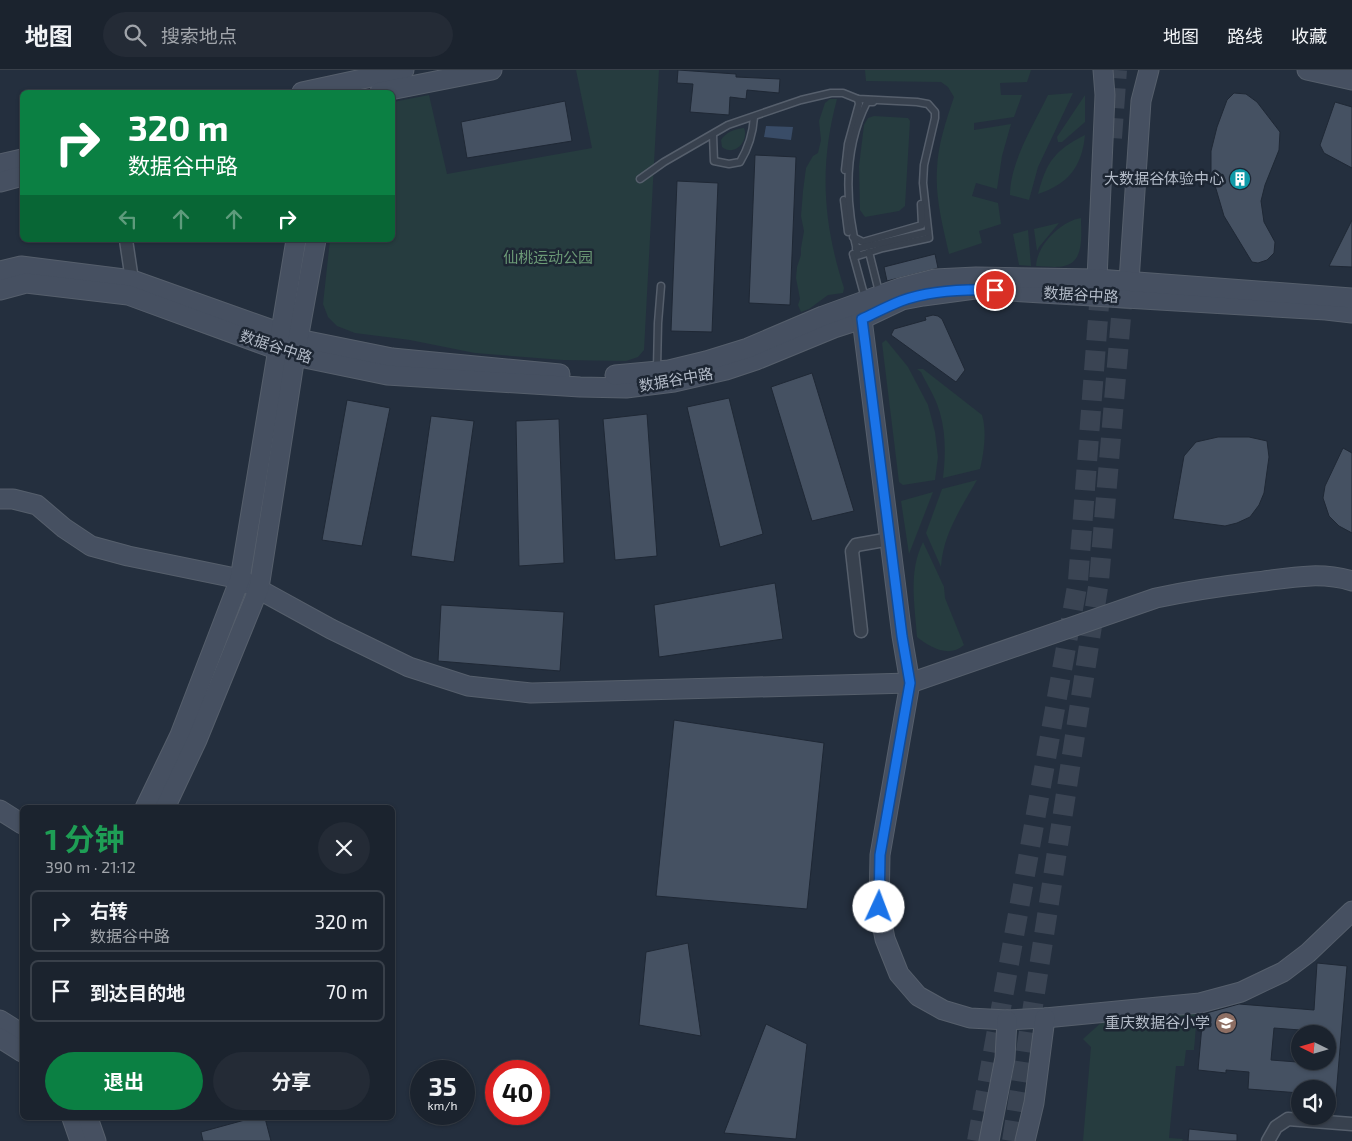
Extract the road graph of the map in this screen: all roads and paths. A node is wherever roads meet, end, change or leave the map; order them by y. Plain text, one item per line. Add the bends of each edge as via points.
1 (404, 70) edge
2 (492, 70) edge
3 (1103, 70) edge
4 (1149, 70) edge
5 (1307, 70) edge
6 (1352, 80) edge
7 (342, 87) edge
8 (323, 90) edge
9 (390, 90) edge
10 (858, 99) junction
11 (754, 117) junction
12 (713, 134) junction
13 (20, 159) edge
14 (0, 164) edge
15 (20, 177) edge
16 (640, 179) dead end
17 (0, 182) edge
18 (928, 232) junction
19 (853, 237) junction
20 (126, 242) edge
21 (296, 242) edge
22 (315, 242) edge
23 (869, 252) junction
24 (856, 254) junction
25 (0, 271) edge
26 (1096, 279) junction
27 (132, 280) junction
28 (1129, 281) junction
29 (661, 286) dead end
30 (0, 290) edge
31 (1352, 298) edge
32 (866, 305) junction
33 (1352, 313) edge
34 (288, 344) junction
35 (657, 372) junction
36 (0, 498) edge
37 (890, 540) junction
38 (240, 579) junction
39 (1352, 581) edge
40 (259, 588) junction
41 (861, 630) dead end
42 (910, 683) junction
43 (146, 805) edge
44 (166, 805) edge
45 (0, 810) edge
46 (20, 823) edge
47 (1352, 911) edge
48 (1045, 1018) junction
49 (0, 1020) edge
50 (1008, 1020) junction
51 (20, 1033) edge
52 (0, 1038) edge
53 (20, 1051) edge
54 (73, 1120) edge
55 (89, 1120) edge
56 (1352, 1124) edge
57 (80, 1141) edge
58 (96, 1141) edge
59 (989, 1141) edge
60 (1025, 1141) edge
61 (1268, 1141) edge

1 - 7 street
2 - 9 street
3 - 26 street via 1105,95
4 - 28 street via 1141,101
5 - 6 street
7 - 8 street
10 - 11 lane via 831,93
10 - 18 lane via 922,102 934,112 923,183
10 - 24 lane via 844,180 845,211
11 - 12 lane via 728,125
11 - 12 lane via 748,147 740,162 714,161
12 - 16 lane
13 - 14 street
15 - 17 street
18 - 23 lane via 929,238
18 - 24 lane
19 - 19 lane via 863,242 922,225 922,157 932,112 926,105 867,102 856,130 848,179
19 - 24 lane
20 - 27 street
21 - 34 street
22 - 34 street
23 - 24 lane
23 - 32 lane
24 - 32 lane
25 - 27 street, 数据谷中路 via 21,266
26 - 28 street, 数据谷中路
26 - 32 street, 数据谷中路 via 945,278 900,288
27 - 34 street, 数据谷中路
28 - 31 street, 数据谷中路
29 - 35 lane
30 - 34 street, 数据谷中路 via 26,283 128,295
32 - 33 street, 数据谷中路 via 975,289
32 - 34 street, 数据谷中路 via 834,328 756,360 674,382 626,388 387,375
32 - 35 street, 数据谷中路 via 823,316 748,348
32 - 37 street
34 - 35 street, 数据谷中路 via 559,374
34 - 38 street
34 - 40 street
36 - 38 street via 37,505 91,546
37 - 41 street via 856,545 852,551
37 - 42 street
38 - 40 street
38 - 43 street via 180,735
39 - 42 street via 1311,575 1181,592
40 - 42 street via 331,630 409,666 468,686 531,694
40 - 44 street via 197,740
42 - 50 street via 880,855 879,907 884,939 899,974 918,996 943,1010 970,1018
45 - 46 street
47 - 48 street via 1283,972 1241,992 1200,1002
48 - 50 street
48 - 60 street
49 - 51 street
50 - 59 street via 1005,1058
52 - 53 street
54 - 57 street
55 - 58 street
56 - 61 street via 1288,1119 1276,1127

